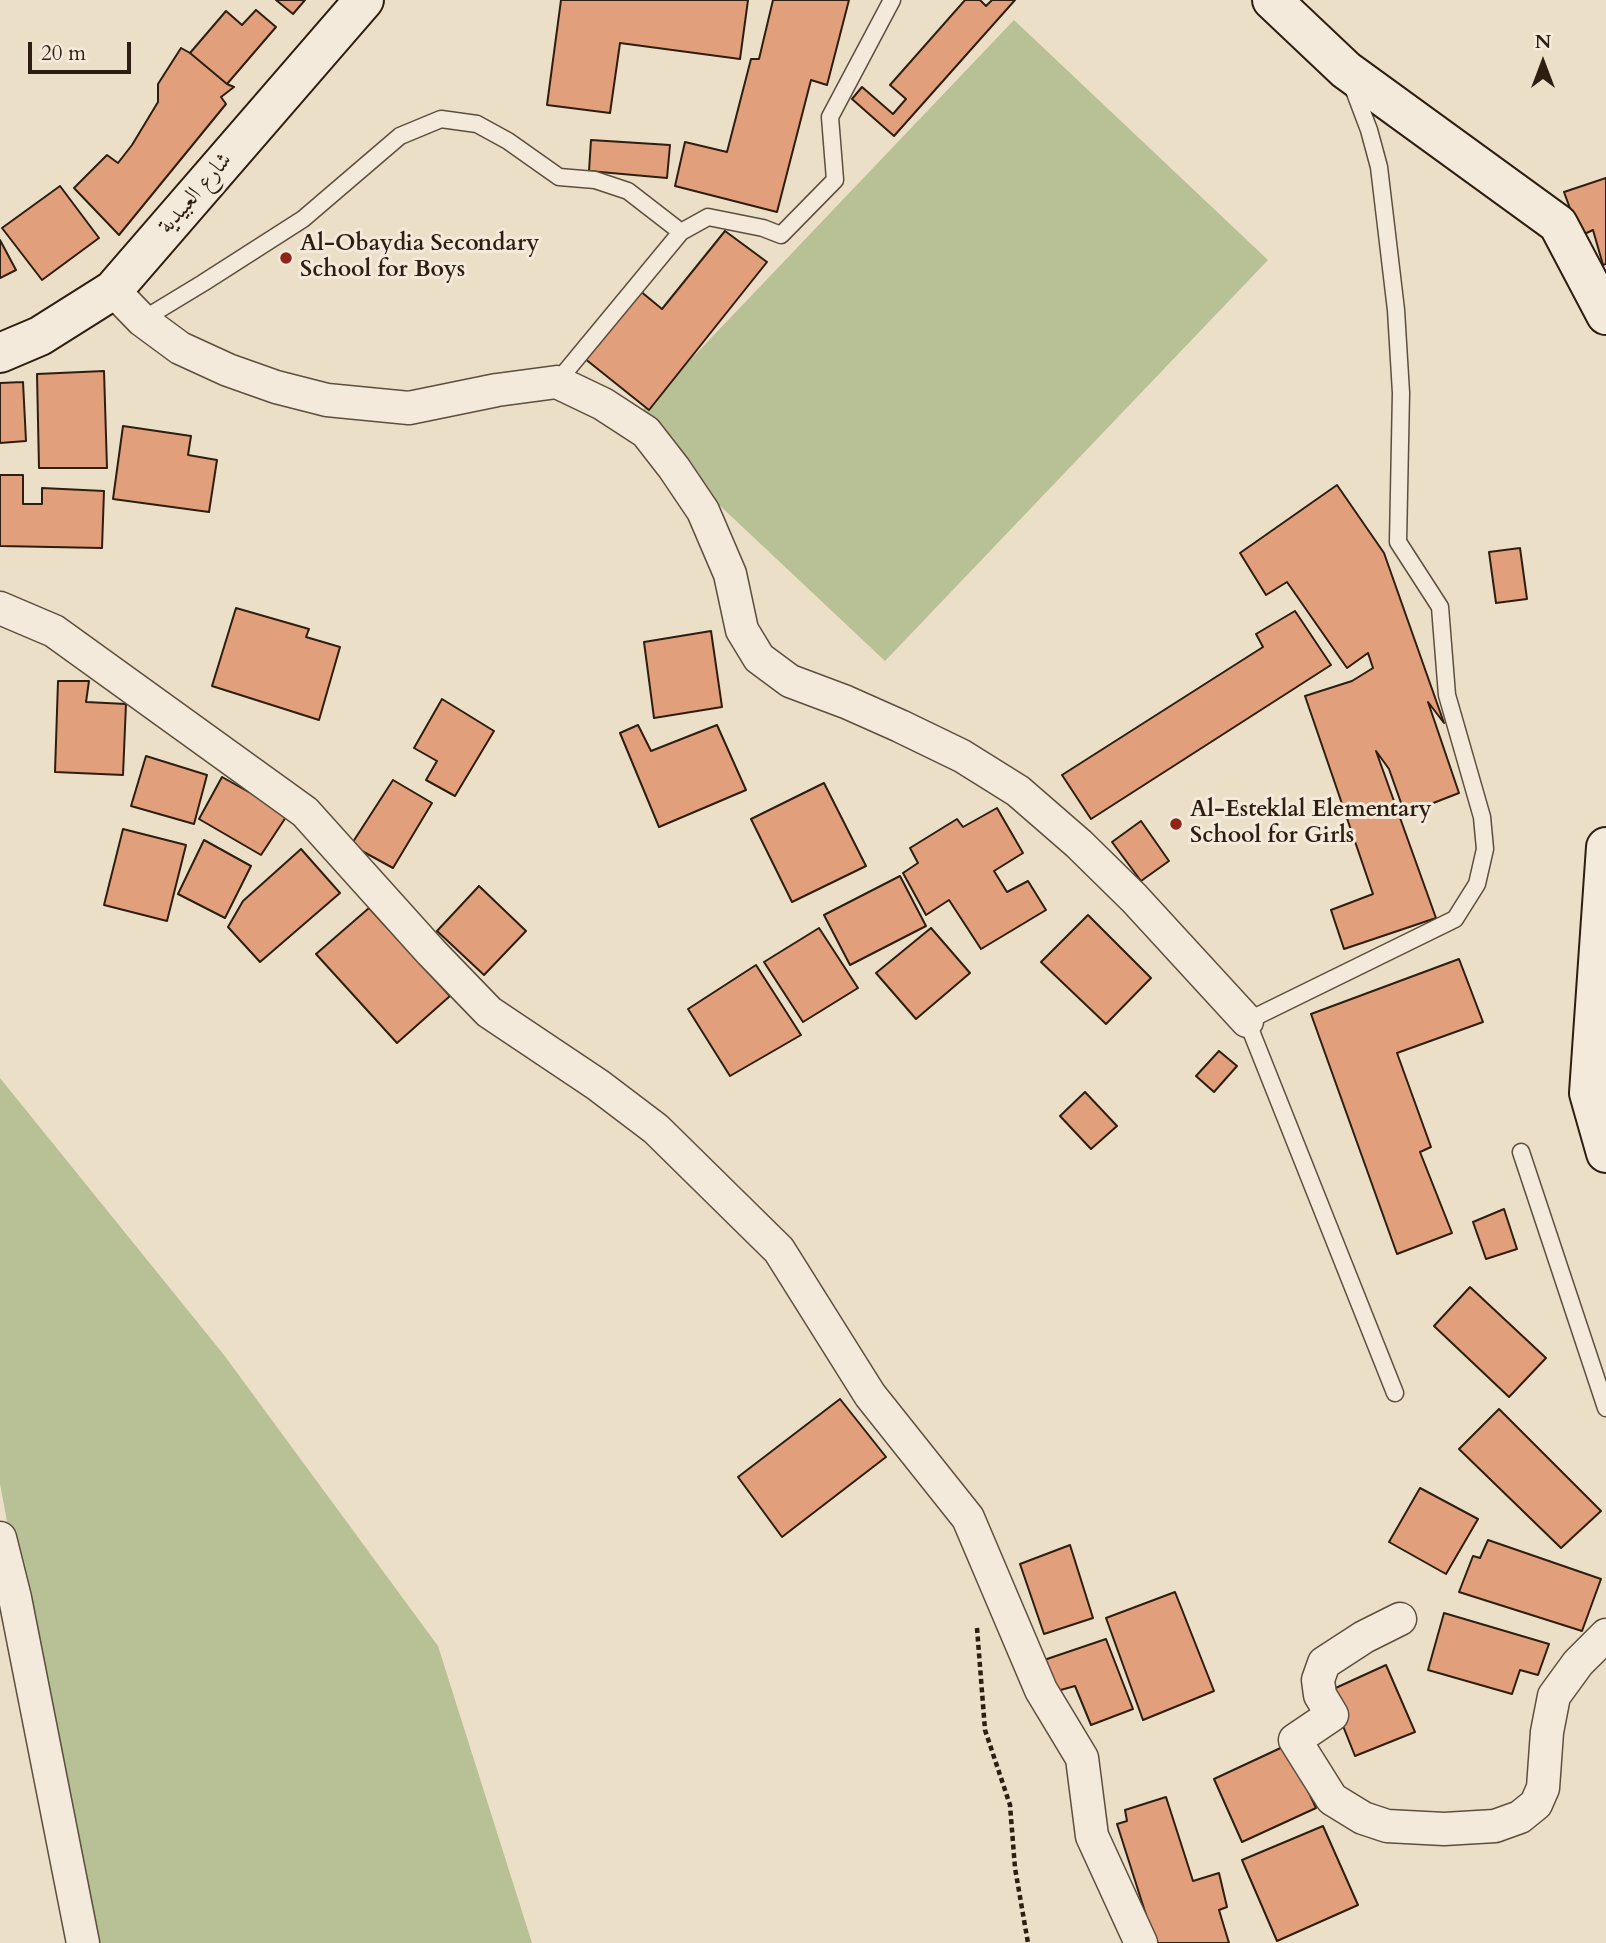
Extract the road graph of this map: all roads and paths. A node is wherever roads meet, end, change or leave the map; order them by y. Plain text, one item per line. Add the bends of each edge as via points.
1 (364, 0) edge
2 (892, 0) edge
3 (1272, 0) edge
4 (1346, 69) junction
5 (681, 232) junction
6 (113, 290) junction
7 (1606, 315) edge
8 (142, 320) junction
9 (0, 352) edge
10 (557, 382) junction
11 (0, 608) edge
12 (1606, 847) edge
13 (1247, 1021) junction
14 (1521, 1152) dead end
15 (1606, 1153) edge
16 (1395, 1393) dead end
17 (1606, 1408) edge
18 (0, 1538) edge
19 (1400, 1619) dead end
20 (976, 1624) dead end
21 (1606, 1635) edge
22 (83, 1943) edge
23 (1028, 1943) edge
24 (1142, 1943) edge

1 - 6 street, شارع العبيدية
2 - 5 lane via 830,117 835,180 781,235 708,217
3 - 4 street
4 - 7 street via 1558,223
4 - 13 lane via 1379,167 1396,310 1401,393 1398,542 1440,607 1447,695 1482,817 1485,849 1477,884 1455,919
5 - 8 lane via 628,191 595,180 559,177 477,124 441,119 400,136 303,219
5 - 10 lane
6 - 8 street
6 - 9 street, شارع العبيدية via 40,336
8 - 10 street via 180,348 228,370 327,400 409,408
10 - 13 street via 646,432 674,468 703,511 730,574 742,630 759,658 790,681 900,726 962,756 1018,791 1134,898
11 - 24 street via 54,631 305,812 489,1013 656,1129 779,1250 870,1395 968,1518 1041,1690 1082,1758 1092,1836
12 - 15 street via 1589,1093
13 - 16 lane
14 - 17 lane
18 - 22 street
19 - 21 street via 1324,1663 1318,1681 1320,1695 1332,1715 1295,1740 1332,1798 1363,1818 1387,1826 1494,1826 1520,1817 1536,1804 1543,1788 1554,1696
20 - 23 path via 985,1730 1010,1805

